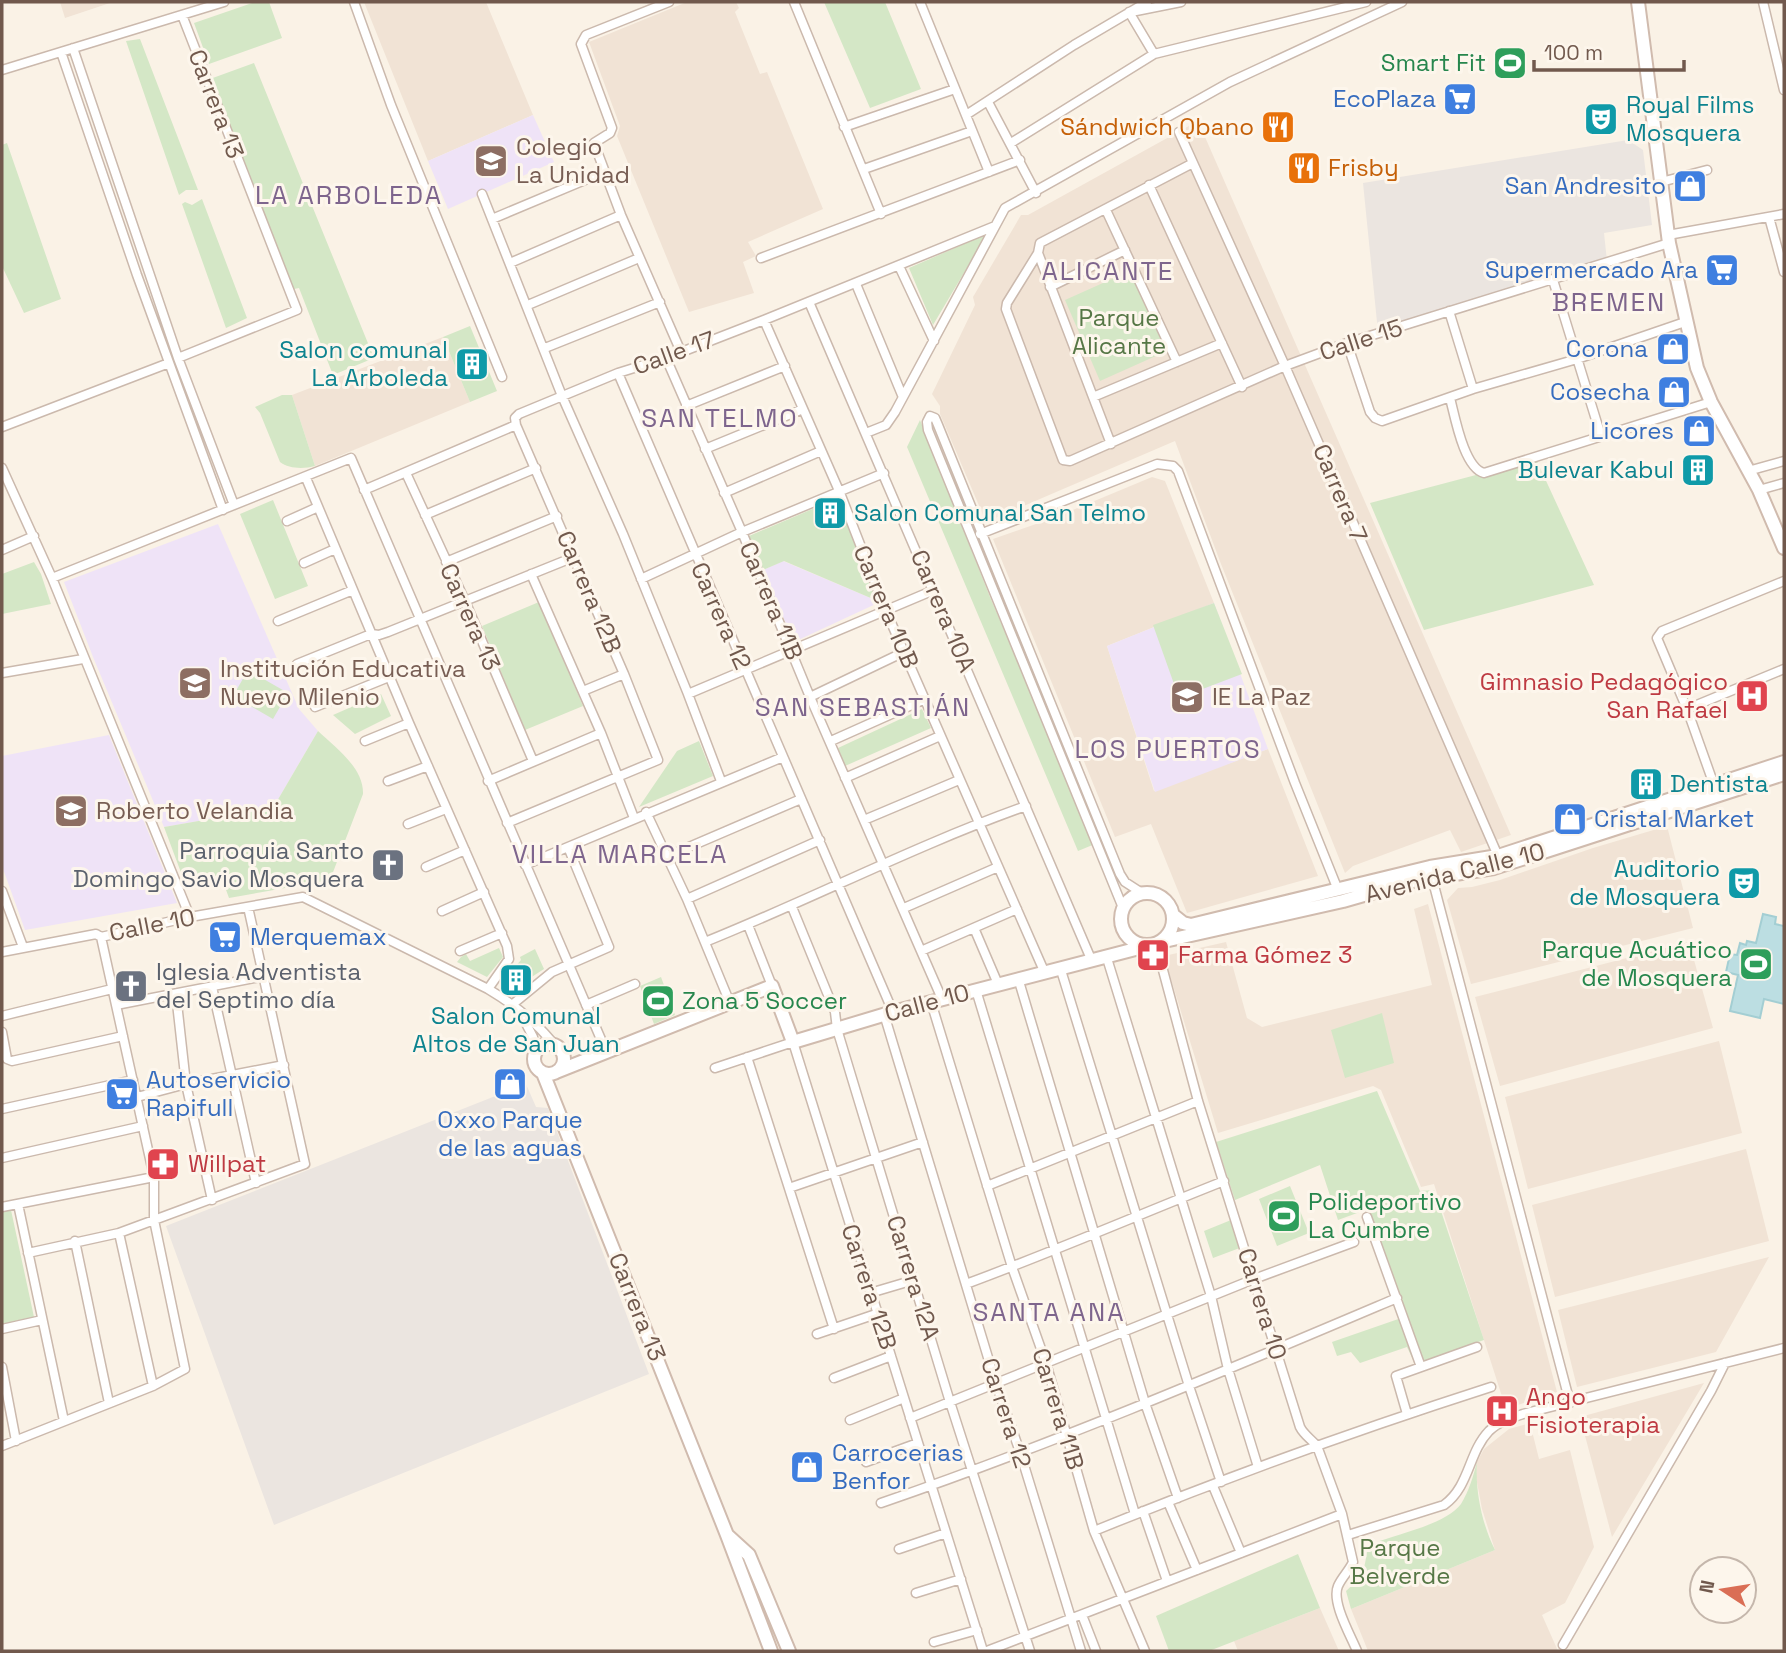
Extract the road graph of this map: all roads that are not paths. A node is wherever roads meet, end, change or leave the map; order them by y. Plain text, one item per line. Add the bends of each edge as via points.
1 (224, 2) edge
2 (354, 2) edge
3 (669, 2) edge
4 (794, 2) edge
5 (920, 2) edge
6 (1147, 2) edge
7 (1181, 2) edge
8 (1366, 2) edge
9 (1402, 2) edge
10 (1638, 2) edge
11 (1763, 2) edge
12 (1129, 12) junction
13 (182, 15) junction
14 (73, 48) junction
15 (61, 52) junction
16 (1153, 54) junction
17 (2, 70) edge
18 (955, 89) junction
19 (1784, 90) edge
20 (988, 102) junction
21 (966, 115) junction
22 (844, 127) junction
23 (972, 131) junction
24 (1179, 132) dead end
25 (1011, 143) junction
26 (1020, 160) junction
27 (1193, 163) junction
28 (864, 169) junction
29 (1707, 170) dead end
30 (604, 172) junction
31 (989, 172) junction
32 (1661, 182) junction
33 (1149, 185) junction
34 (1036, 193) junction
35 (482, 194) dead end
36 (1106, 210) junction
37 (881, 214) junction
38 (1784, 214) edge
39 (621, 215) junction
40 (1769, 217) junction
41 (492, 219) junction
42 (995, 226) junction
43 (1669, 239) junction
44 (1125, 250) junction
45 (1038, 253) junction
46 (639, 258) junction
47 (761, 258) dead end
48 (510, 263) junction
49 (899, 266) junction
50 (1784, 272) edge
51 (1553, 280) junction
52 (856, 284) junction
53 (1050, 288) junction
54 (660, 302) junction
55 (809, 302) junction
56 (528, 305) junction
57 (1449, 311) junction
58 (764, 320) junction
59 (1685, 322) junction
60 (934, 341) junction
61 (1347, 342) junction
62 (1222, 343) junction
63 (545, 348) junction
64 (681, 352) junction
65 (178, 358) junction
66 (666, 358) junction
67 (1577, 359) junction
68 (1177, 362) junction
69 (169, 363) junction
70 (785, 366) junction
71 (1285, 366) junction
72 (618, 373) junction
73 (502, 377) dead end
74 (1242, 387) junction
75 (1473, 389) junction
76 (902, 395) junction
77 (562, 396) junction
78 (1093, 397) junction
79 (1450, 398) junction
80 (1712, 402) junction
81 (686, 406) junction
82 (803, 409) junction
83 (516, 425) junction
84 (2, 427) edge
85 (866, 433) junction
86 (1601, 436) junction
87 (1111, 444) junction
88 (705, 449) junction
89 (821, 451) junction
90 (1784, 461) edge
91 (2, 467) edge
92 (536, 468) junction
93 (1748, 471) junction
94 (406, 473) junction
95 (884, 473) junction
96 (306, 478) junction
97 (1784, 483) edge
98 (364, 490) junction
99 (1759, 490) junction
100 (724, 493) junction
101 (839, 493) junction
102 (234, 505) junction
103 (318, 507) junction
104 (223, 510) junction
105 (425, 515) junction
106 (557, 516) junction
107 (287, 521) dead end
108 (742, 532) junction
109 (982, 533) junction
110 (34, 536) junction
111 (972, 537) junction
112 (1784, 548) edge
113 (335, 549) junction
114 (2, 550) edge
115 (694, 554) junction
116 (574, 557) junction
117 (446, 562) junction
118 (304, 563) dead end
119 (531, 575) junction
120 (52, 578) junction
121 (641, 579) junction
122 (1784, 581) edge
123 (353, 590) junction
124 (934, 590) junction
125 (465, 601) junction
126 (886, 611) junction
127 (419, 619) junction
128 (278, 621) dead end
129 (371, 634) junction
130 (792, 652) junction
131 (904, 653) junction
132 (83, 659) junction
133 (297, 664) dead end
134 (1784, 669) edge
135 (745, 670) junction
136 (2, 673) edge
137 (624, 674) junction
138 (389, 677) junction
139 (583, 691) junction
140 (688, 694) junction
141 (810, 697) junction
142 (925, 699) junction
143 (315, 707) dead end
144 (1687, 709) junction
145 (408, 723) junction
146 (601, 733) junction
147 (940, 736) junction
148 (365, 741) dead end
149 (831, 741) junction
150 (783, 757) junction
151 (533, 761) junction
152 (1784, 762) edge
153 (428, 766) junction
154 (1784, 774) edge
155 (618, 776) junction
156 (845, 778) junction
157 (959, 780) junction
158 (388, 781) dead end
159 (488, 781) junction
160 (721, 781) junction
161 (1714, 785) junction
162 (801, 799) junction
163 (1026, 806) junction
164 (446, 808) junction
165 (646, 813) junction
166 (634, 818) junction
167 (864, 820) junction
168 (979, 822) junction
169 (507, 823) junction
170 (408, 824) dead end
171 (1097, 828) junction
172 (820, 841) junction
173 (568, 847) junction
174 (465, 850) junction
175 (668, 856) junction
176 (1498, 856) junction
177 (885, 864) junction
178 (525, 866) junction
179 (426, 867) dead end
180 (998, 867) junction
181 (1431, 872) junction
182 (839, 885) junction
183 (1338, 890) junction
184 (2, 891) edge
185 (484, 892) junction
186 (1142, 893) junction
187 (687, 899) junction
188 (248, 907) junction
189 (792, 907) junction
190 (904, 908) junction
191 (1123, 908) junction
192 (1017, 909) junction
193 (442, 911) dead end
194 (1173, 915) junction
195 (190, 917) junction
196 (748, 925) junction
197 (974, 928) junction
198 (502, 933) junction
199 (1124, 933) junction
200 (102, 937) junction
201 (705, 942) junction
202 (1154, 944) junction
203 (23, 947) junction
204 (460, 951) dead end
205 (922, 951) junction
206 (2, 953) edge
207 (1106, 955) junction
208 (1091, 959) junction
209 (567, 964) junction
210 (1060, 967) junction
211 (1044, 971) junction
212 (265, 976) junction
213 (1018, 978) junction
214 (635, 984) dead end
215 (998, 984) junction
216 (772, 986) junction
217 (212, 987) junction
218 (113, 989) junction
219 (488, 989) junction
220 (976, 989) junction
221 (176, 994) junction
222 (936, 1000) junction
223 (730, 1003) junction
224 (116, 1004) junction
225 (586, 1005) junction
226 (516, 1006) junction
227 (888, 1013) junction
228 (2, 1016) edge
229 (837, 1028) junction
230 (2, 1032) edge
231 (123, 1036) junction
232 (793, 1042) junction
233 (558, 1048) junction
234 (535, 1053) junction
235 (602, 1053) junction
236 (747, 1057) junction
237 (284, 1065) junction
238 (715, 1068) dead end
239 (548, 1075) junction
240 (232, 1076) junction
241 (133, 1080) junction
242 (186, 1084) junction
243 (137, 1097) junction
244 (1198, 1101) junction
245 (2, 1109) edge
246 (1156, 1118) junction
247 (143, 1126) junction
248 (1112, 1136) junction
249 (923, 1142) junction
250 (1070, 1153) junction
251 (877, 1156) junction
252 (2, 1157) edge
253 (1030, 1168) junction
254 (833, 1172) junction
255 (154, 1177) junction
256 (1224, 1181) junction
257 (257, 1183) junction
258 (987, 1186) junction
259 (789, 1188) junction
260 (1181, 1198) junction
261 (212, 1200) junction
262 (18, 1204) junction
263 (2, 1207) edge
264 (1137, 1216) junction
265 (1367, 1217) dead end
266 (154, 1220) junction
267 (119, 1233) junction
268 (1095, 1235) junction
269 (75, 1241) junction
270 (1354, 1242) dead end
271 (1054, 1251) junction
272 (28, 1253) junction
273 (1012, 1267) junction
274 (1254, 1279) junction
275 (914, 1280) junction
276 (966, 1284) junction
277 (870, 1293) junction
278 (1211, 1296) junction
279 (1397, 1298) junction
280 (876, 1314) junction
281 (1167, 1314) junction
282 (42, 1320) junction
283 (2, 1329) edge
284 (834, 1329) junction
285 (1124, 1332) junction
286 (817, 1334) dead end
287 (1477, 1347) dead end
288 (1084, 1348) junction
289 (1784, 1348) edge
290 (1275, 1350) junction
291 (891, 1356) junction
292 (1046, 1363) junction
293 (1725, 1363) junction
294 (2, 1367) edge
295 (1421, 1367) junction
296 (1228, 1370) junction
297 (834, 1378) dead end
298 (996, 1384) junction
299 (1189, 1385) junction
300 (153, 1386) junction
301 (1491, 1387) dead end
302 (904, 1398) junction
303 (950, 1402) junction
304 (1145, 1403) junction
305 (1570, 1403) junction
306 (109, 1404) junction
307 (1407, 1414) junction
308 (910, 1418) junction
309 (1105, 1418) junction
310 (850, 1420) dead end
311 (64, 1421) junction
312 (1066, 1433) junction
313 (16, 1441) junction
314 (918, 1443) junction
315 (2, 1446) edge
316 (1317, 1446) junction
317 (1020, 1452) junction
318 (866, 1462) dead end
319 (1258, 1467) junction
320 (972, 1470) junction
321 (1217, 1484) junction
322 (932, 1486) junction
323 (1178, 1498) junction
324 (1168, 1502) junction
325 (881, 1503) dead end
326 (1139, 1513) junction
327 (1342, 1514) junction
328 (1094, 1531) junction
329 (946, 1533) junction
330 (727, 1535) junction
331 (1348, 1535) junction
332 (899, 1549) dead end
333 (1241, 1553) junction
334 (1196, 1570) junction
335 (961, 1579) junction
336 (1167, 1581) junction
337 (916, 1593) dead end
338 (1124, 1598) junction
339 (1082, 1615) junction
340 (1072, 1619) junction
341 (977, 1630) junction
342 (1026, 1636) junction
343 (934, 1642) dead end
344 (1563, 1645) dead end
345 (771, 1651) edge
346 (789, 1651) edge
347 (985, 1651) edge
348 (1030, 1651) edge
349 (1081, 1651) edge
350 (1096, 1651) edge
351 (1145, 1651) edge
352 (1357, 1651) edge

1 - 13 street
2 - 73 street
3 - 30 street via 586,35 580,44 612,128 594,143
4 - 22 street
5 - 18 street
6 - 12 street
7 - 12 street
8 - 16 street
9 - 34 street via 1230,82
10 - 32 street
11 - 19 street
12 - 16 street
12 - 20 street
13 - 14 street
13 - 65 street, Carrera 13 via 297,310
14 - 15 street
14 - 65 street
15 - 17 street
15 - 69 street
16 - 25 street
18 - 21 street
18 - 22 street
20 - 21 street
20 - 25 street
21 - 23 street
22 - 28 street
23 - 28 street
23 - 31 street
24 - 27 street, Carrera 7
25 - 26 street
26 - 31 street
26 - 34 street
27 - 33 street
27 - 71 street, Carrera 7
28 - 37 street
29 - 32 street
30 - 39 street
30 - 41 street
31 - 37 street
32 - 43 street
33 - 36 street
33 - 62 street
34 - 42 street via 1005,208
35 - 41 street
36 - 44 street
36 - 45 street via 1040,243
37 - 47 street
38 - 40 street, Calle 15
39 - 46 street
39 - 48 street
40 - 43 street, Calle 15
40 - 50 street
41 - 48 street
42 - 49 street, Calle 17
42 - 60 street
43 - 51 street, Calle 15
43 - 59 street
44 - 53 street
44 - 68 street
45 - 53 street
45 - 87 street, Calle 15 via 1006,309 1063,460
46 - 54 street
46 - 56 street
48 - 56 street
49 - 52 street, Calle 17
49 - 60 street
51 - 57 street, Calle 15
51 - 67 street
52 - 55 street, Calle 17
52 - 76 street
53 - 78 street
54 - 63 street
54 - 64 street
55 - 58 street, Calle 17
55 - 85 street, Carrera 10A
56 - 63 street
57 - 61 street, Calle 15
57 - 75 street
58 - 64 street, Calle 17
58 - 70 street, Carrera 10B
59 - 67 street
59 - 80 street
60 - 76 street
61 - 71 street, Calle 15
61 - 79 street via 1375,418 1390,420
62 - 68 street
62 - 74 street
63 - 77 street
64 - 66 street, Calle 17
65 - 102 street
66 - 72 street, Calle 17
66 - 81 street, Carrera 11B
67 - 75 street
67 - 86 street
68 - 78 street
69 - 84 street
69 - 104 street
70 - 81 street
70 - 82 street, Carrera 10B
71 - 74 street, Calle 15
71 - 176 street, Carrera 7
72 - 77 street, Calle 17
72 - 115 street, Carrera 12
74 - 87 street, Calle 15
75 - 79 street
76 - 85 street via 886,425
77 - 83 street, Calle 17 via 519,414
77 - 121 street
78 - 87 street
79 - 86 street via 1469,462 1478,472
80 - 86 street
80 - 93 street
81 - 88 street, Carrera 11B
82 - 88 street
82 - 89 street, Carrera 10B
83 - 92 street, Carrera 12B
83 - 94 street, Calle 17
85 - 95 street, Carrera 10A
88 - 100 street, Carrera 11B
89 - 100 street
89 - 101 street, Carrera 10B
90 - 93 street
91 - 110 street
92 - 105 street
92 - 106 street, Carrera 12B
93 - 99 street
94 - 98 street, Calle 17
94 - 105 street, Carrera 13
95 - 101 street
95 - 124 street, Carrera 10A
96 - 98 street via 351,458
96 - 102 street
96 - 103 street
97 - 99 street
98 - 127 street
99 - 112 street
100 - 108 street, Carrera 11B
101 - 108 street
101 - 126 street, Carrera 10B
102 - 104 street
103 - 107 street
103 - 113 street
104 - 120 street
105 - 117 street, Carrera 13
106 - 116 street, Carrera 12B
106 - 117 street
108 - 115 street
108 - 130 street, Carrera 11B
109 - 111 street
109 - 111 street via 935,418 930,416 928,430
109 - 171 street
109 - 183 street via 1157,464 1178,471
110 - 114 street
110 - 120 street
111 - 171 street
113 - 118 street
113 - 123 street
115 - 121 street
115 - 135 street, Carrera 12
116 - 119 street
116 - 137 street, Carrera 12B
117 - 125 street, Carrera 13
119 - 125 street
119 - 139 street
120 - 132 street
121 - 140 street
122 - 144 street via 1658,634
123 - 128 street
123 - 129 street
124 - 126 street
124 - 163 street, Carrera 10A
125 - 127 street
125 - 151 street, Carrera 13
126 - 130 street
126 - 131 street, Carrera 10B
127 - 129 street
127 - 159 street
129 - 133 street
129 - 138 street
130 - 135 street
130 - 141 street, Carrera 11B
131 - 141 street
131 - 142 street, Carrera 10B
132 - 136 street
132 - 195 street
134 - 144 street
135 - 140 street
135 - 150 street, Carrera 12
137 - 139 street
137 - 155 street, Carrera 12B via 658,760
138 - 143 street
138 - 145 street
139 - 146 street
140 - 160 street
141 - 149 street, Carrera 11B
142 - 147 street, Carrera 10B
142 - 149 street
144 - 161 street
145 - 148 street
145 - 153 street
146 - 151 street
146 - 155 street
147 - 156 street
147 - 157 street, Carrera 10B
149 - 156 street, Carrera 11B
150 - 160 street
150 - 162 street, Carrera 12
151 - 159 street
152 - 161 street, Avenida Calle 10
153 - 158 street
153 - 164 street
154 - 181 street, Avenida Calle 10 via 1494,868
155 - 166 street
155 - 169 street
156 - 167 street, Carrera 11B
157 - 167 street
157 - 168 street, Carrera 10B
159 - 169 street
160 - 165 street
161 - 176 street, Avenida Calle 10
162 - 172 street, Carrera 12
162 - 175 street
163 - 168 street
163 - 208 street, Carrera 10A
164 - 170 street
164 - 174 street
165 - 166 street
165 - 175 street
166 - 173 street
167 - 177 street, Carrera 11B
168 - 177 street
168 - 180 street, Carrera 10B
169 - 178 street
171 - 186 street via 1125,882
171 - 191 street
172 - 182 street, Carrera 12
172 - 187 street
173 - 178 street
173 - 209 street via 610,947
174 - 179 street
174 - 185 street
175 - 187 street
176 - 181 street, Avenida Calle 10
177 - 182 street
177 - 190 street, Carrera 11B
178 - 209 street
180 - 190 street
180 - 192 street, Carrera 10B
181 - 183 street, Avenida Calle 10
181 - 202 street, Avenida Calle 10 via 1343,901
181 - 305 street
182 - 189 street
182 - 227 street, Carrera 12
183 - 194 street, Avenida Calle 10 via 1191,925
184 - 203 street
185 - 193 street
185 - 198 street
186 - 191 street
186 - 194 street via 1159,895
187 - 201 street
188 - 195 street, Calle 10
188 - 212 street
188 - 219 street, Calle 10 via 303,897
189 - 196 street
189 - 229 street, Carrera 12A via 835,1012
190 - 205 street, Carrera 11B
191 - 199 street
192 - 197 street
192 - 211 street, Carrera 10B
194 - 202 street via 1171,931
195 - 200 street, Calle 10
196 - 201 street
196 - 216 street, Carrera 12B
197 - 205 street
197 - 215 street
198 - 204 street
198 - 219 street via 509,959
199 - 202 street via 1138,944
199 - 207 street
200 - 203 street, Calle 10 via 96,934
200 - 218 street
201 - 223 street
202 - 207 street, Avenida Calle 10
202 - 244 street, Carrera 10
203 - 206 street, Calle 10
205 - 222 street, Carrera 11B
207 - 208 street, Avenida Calle 10
207 - 246 street
208 - 210 street, Avenida Calle 10
209 - 225 street
209 - 226 street via 534,985
210 - 211 street, Calle 10
210 - 248 street
211 - 213 street, Calle 10
212 - 217 street
212 - 237 street
213 - 215 street, Calle 10
213 - 250 street
214 - 225 street
215 - 220 street, Calle 10
216 - 223 street
216 - 232 street, Carrera 12B
217 - 221 street
217 - 240 street
218 - 224 street
218 - 228 street
219 - 226 street
220 - 222 street, Calle 10
220 - 253 street
221 - 224 street
221 - 242 street
222 - 227 street, Calle 10
222 - 258 street, Carrera 11B
223 - 235 street
224 - 231 street
225 - 235 street
226 - 233 street
226 - 234 street via 533,1037
227 - 229 street, Calle 10
227 - 249 street, Carrera 12
229 - 232 street, Calle 10
229 - 251 street, Carrera 12A
230 - 231 street via 7,1059 12,1061
231 - 241 street
232 - 236 street, Calle 10
232 - 254 street, Carrera 12B
233 - 234 street via 544,1045
233 - 235 street via 577,1055
233 - 239 street via 562,1064
234 - 239 street via 534,1063
235 - 239 street
236 - 238 street, Calle 10
236 - 259 street
237 - 240 street
237 - 257 street via 305,1164
239 - 330 street, Carrera 13
240 - 242 street
240 - 257 street
241 - 243 street
241 - 245 street
242 - 243 street
242 - 261 street
243 - 247 street
244 - 246 street
244 - 256 street, Carrera 10
246 - 248 street
246 - 260 street
247 - 252 street
247 - 255 street
248 - 250 street
248 - 264 street
249 - 251 street
249 - 276 street, Carrera 12
250 - 253 street
250 - 268 street
251 - 254 street
251 - 275 street, Carrera 12A
253 - 258 street
253 - 271 street
254 - 259 street
254 - 277 street, Carrera 12B
255 - 262 street
255 - 266 street
256 - 260 street
256 - 274 street, Carrera 10
257 - 261 street
258 - 273 street, Carrera 11B
259 - 284 street
260 - 264 street
260 - 278 street
261 - 266 street
262 - 263 street
262 - 272 street
264 - 268 street
264 - 281 street
265 - 279 street
266 - 267 street
266 - 300 street via 185,1369
267 - 269 street
267 - 300 street
268 - 271 street
268 - 285 street
269 - 272 street
269 - 306 street
270 - 274 street
271 - 273 street
271 - 288 street
272 - 282 street
273 - 276 street
273 - 292 street, Carrera 11B
274 - 278 street
274 - 290 street, Carrera 10
275 - 277 street
275 - 303 street, Carrera 12A
276 - 298 street, Carrera 12
277 - 280 street, Carrera 12B
278 - 281 street
278 - 296 street
279 - 290 street
279 - 295 street
280 - 284 street
280 - 291 street, Carrera 12B
281 - 285 street
281 - 299 street
282 - 283 street
282 - 311 street
284 - 286 street
285 - 288 street
285 - 304 street
287 - 295 street
288 - 292 street
288 - 309 street
289 - 293 street
290 - 296 street
290 - 316 street, Carrera 10 via 1300,1427
291 - 297 street
291 - 302 street, Carrera 12B
292 - 298 street
292 - 312 street, Carrera 11B
293 - 305 street
293 - 344 street
294 - 313 street
295 - 307 street via 1396,1376
296 - 299 street
296 - 319 street
298 - 303 street
298 - 317 street, Carrera 12
299 - 304 street
299 - 321 street
300 - 306 street
301 - 307 street
302 - 308 street, Carrera 12B
302 - 310 street
303 - 308 street
303 - 320 street, Carrera 12A
304 - 309 street
304 - 323 street
305 - 331 street via 1522,1414 1489,1431 1464,1484 1444,1505
306 - 311 street
307 - 316 street
308 - 314 street, Carrera 12B
309 - 312 street
309 - 326 street
311 - 313 street
312 - 317 street
312 - 328 street, Carrera 11B
313 - 315 street
314 - 318 street
314 - 322 street, Carrera 12B
316 - 319 street
316 - 327 street, Carrera 10
317 - 320 street
317 - 340 street, Carrera 12
319 - 321 street
320 - 322 street
320 - 342 street, Carrera 12A
321 - 323 street
321 - 333 street
322 - 325 street
322 - 329 street, Carrera 12B
323 - 324 street
324 - 326 street
324 - 334 street
326 - 328 street
326 - 336 street
327 - 331 street, Carrera 10
327 - 333 street
328 - 338 street, Carrera 11B
329 - 332 street
329 - 335 street, Carrera 12B
330 - 345 street, Carrera 13
330 - 346 street, Carrera 13 via 749,1555
331 - 352 street, Carrera 10 via 1353,1562 1336,1592
333 - 334 street
334 - 336 street
335 - 337 street
335 - 341 street, Carrera 12B
336 - 338 street
338 - 339 street
338 - 351 street, Carrera 11B
339 - 340 street
339 - 350 street
340 - 342 street
340 - 349 street, Carrera 12
341 - 343 street
341 - 347 street, Carrera 12B
342 - 347 street
342 - 348 street, Carrera 12A

